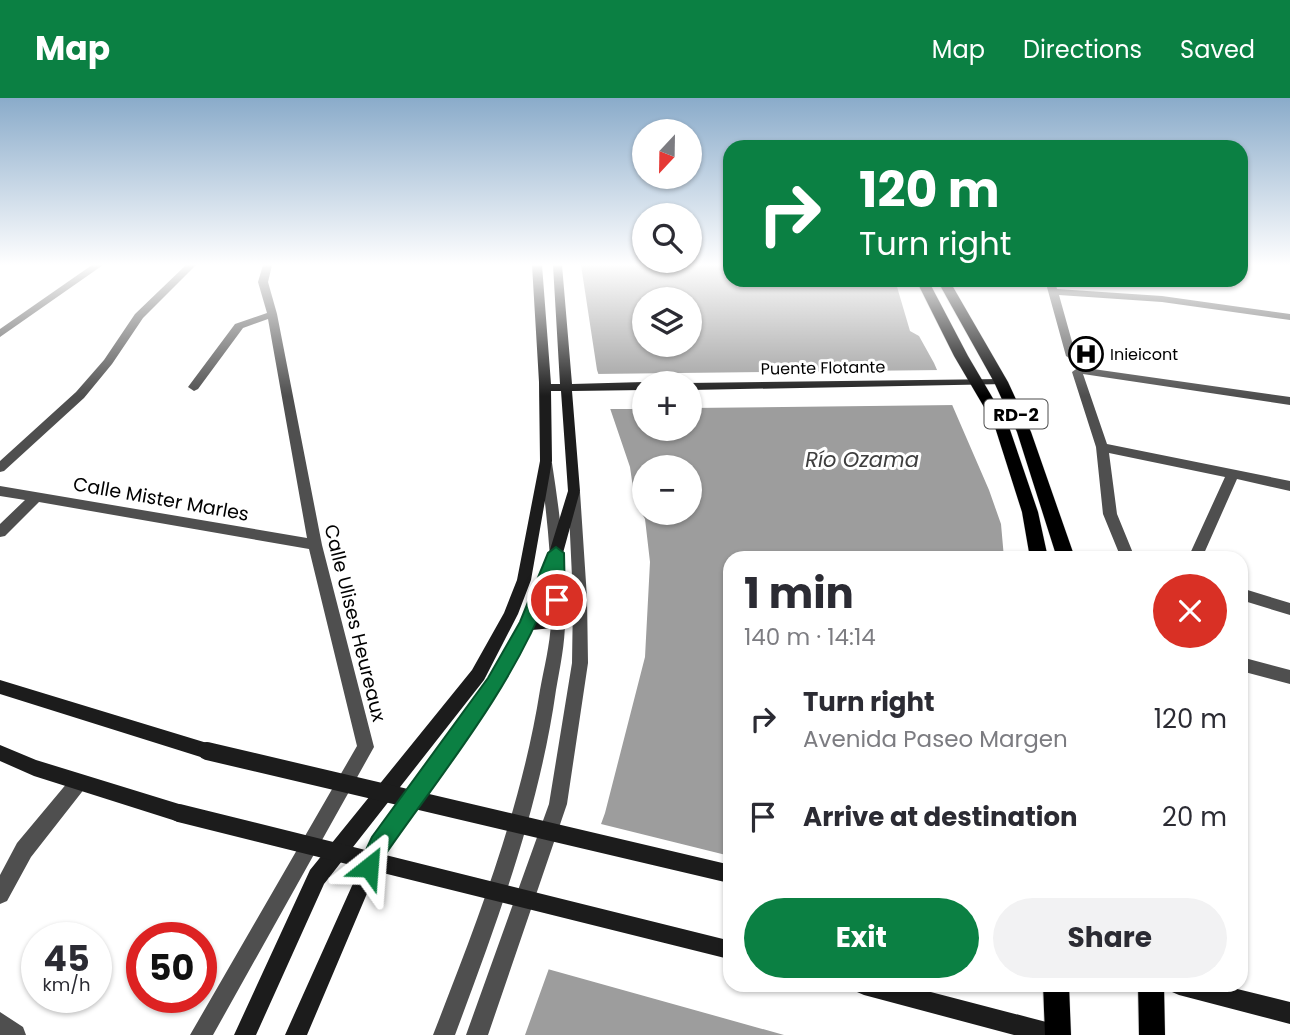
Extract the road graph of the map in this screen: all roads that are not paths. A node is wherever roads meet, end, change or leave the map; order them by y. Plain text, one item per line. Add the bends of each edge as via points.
1 (36, 309) edge
2 (146, 309) edge
3 (271, 309) edge
4 (539, 309) edge
5 (559, 309) edge
6 (935, 309) edge
7 (959, 309) edge
8 (1058, 309) edge
9 (1231, 309) edge
10 (272, 314) junction
11 (1290, 317) edge
12 (0, 334) edge
13 (1071, 356) dead end
14 (977, 381) junction
15 (1001, 382) junction
16 (632, 386) edge
17 (702, 386) edge
18 (194, 387) dead end
19 (544, 388) junction
20 (565, 388) junction
21 (1290, 401) edge
22 (1102, 447) junction
23 (546, 461) junction
24 (0, 468) edge
25 (1233, 474) junction
26 (1290, 486) edge
27 (0, 491) edge
28 (574, 491) junction
29 (36, 496) junction
30 (0, 532) edge
31 (315, 545) junction
32 (1038, 551) edge
33 (1064, 551) edge
34 (1125, 551) edge
35 (1198, 551) edge
36 (556, 553) junction
37 (1248, 596) edge
38 (1290, 609) edge
39 (558, 623) junction
40 (528, 624) junction
41 (1248, 666) edge
42 (1290, 677) edge
43 (0, 687) edge
44 (0, 752) edge
45 (79, 782) junction
46 (723, 872) edge
47 (0, 894) edge
48 (723, 948) edge
49 (891, 992) edge
50 (1056, 992) edge
51 (1151, 992) edge
52 (1208, 992) edge
53 (1290, 1013) edge
54 (0, 1023) edge
55 (15, 1035) edge
56 (201, 1035) edge
57 (245, 1035) edge
58 (296, 1035) edge
59 (444, 1035) edge
60 (477, 1035) edge
61 (1056, 1035) edge
62 (1152, 1035) edge

1 - 12 street
2 - 24 street via 80,395
3 - 10 street, Calle Ulises Heureaux
4 - 19 main road
5 - 20 main road
6 - 14 main road, RD-2
7 - 15 main road, RD-2
8 - 13 street
9 - 11 street
10 - 18 street via 239,326
10 - 31 street, Calle Ulises Heureaux
14 - 15 main road, Puente Flotante
14 - 17 main road, Puente Flotante
14 - 32 main road, RD-2 via 1001,424 1017,467
15 - 33 main road, RD-2 via 1024,432
16 - 20 main road
19 - 20 main road
19 - 23 main road
20 - 28 main road
21 - 22 street via 1079,370
22 - 25 street
22 - 34 street via 1110,514
23 - 36 street
23 - 57 main road via 524,580 511,614 478,675 317,877
25 - 26 street
25 - 35 street
27 - 29 street, Calle Mister Marles
28 - 36 main road
28 - 60 street via 580,663 558,804
29 - 30 street
29 - 31 street, Calle Mister Marles
31 - 56 street, Calle Ulises Heureaux via 366,747
36 - 39 street
36 - 40 main road
37 - 38 street
39 - 40 main road
39 - 59 street via 546,717 529,795
40 - 58 main road via 495,683 379,845
41 - 42 street
43 - 46 main road, bridge via 207,751
44 - 45 main road
45 - 47 street via 24,850
45 - 48 main road, bridge via 179,813
49 - 61 main road
50 - 61 main road
51 - 62 main road
52 - 53 main road
54 - 55 street

